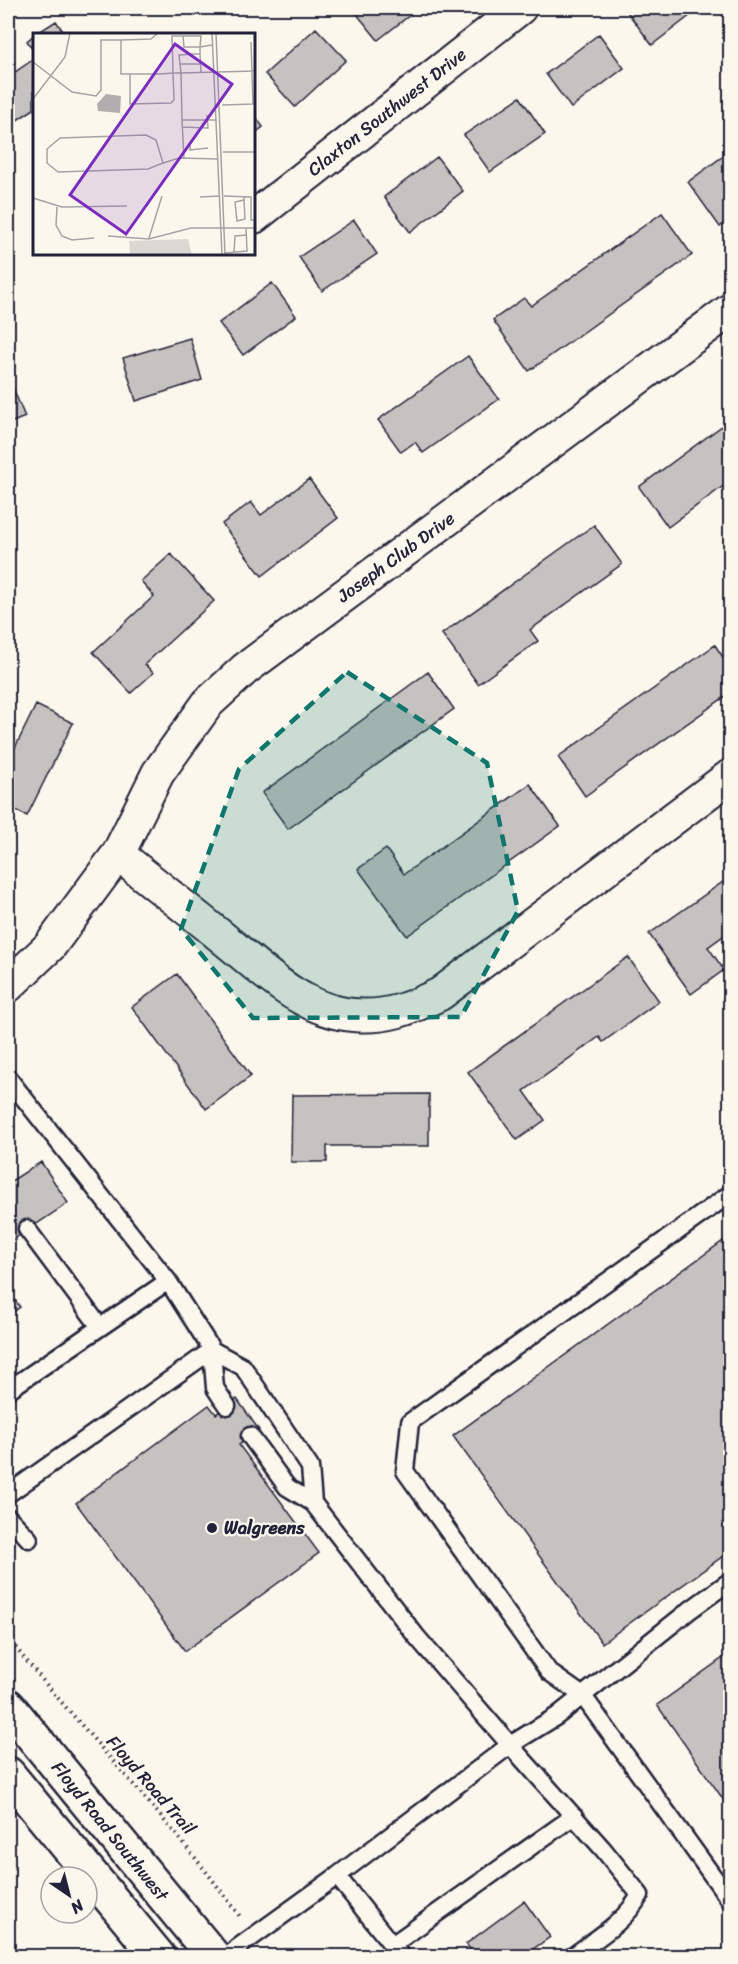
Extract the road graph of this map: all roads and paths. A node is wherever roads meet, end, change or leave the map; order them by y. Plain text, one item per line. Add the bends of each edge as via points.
1 (520, 8) edge
2 (255, 216) edge
3 (730, 310) edge
4 (730, 776) edge
5 (118, 854) junction
6 (8, 986) edge
7 (8, 1078) edge
8 (730, 1194) edge
9 (27, 1229) dead end
10 (168, 1281) junction
11 (100, 1327) junction
12 (212, 1350) junction
13 (8, 1390) edge
14 (227, 1406) dead end
15 (250, 1436) dead end
16 (8, 1494) edge
17 (313, 1503) junction
18 (8, 1517) edge
19 (29, 1539) dead end
20 (730, 1581) edge
21 (8, 1638) edge
22 (583, 1696) junction
23 (8, 1706) edge
24 (510, 1745) junction
25 (8, 1774) edge
26 (574, 1816) junction
27 (337, 1876) junction
28 (730, 1900) edge
29 (254, 1936) junction
30 (397, 1951) edge
31 (158, 1956) edge
32 (213, 1956) edge
33 (226, 1956) edge
34 (573, 1956) edge

1 - 2 street, Claxton Southwest Drive
3 - 5 street, Joseph Club Drive via 245,669 208,703 158,773
4 - 5 street via 440,994 405,1011 381,1016 351,1016 326,1010 291,992
5 - 6 street, Joseph Club Drive via 50,946
7 - 10 lane
8 - 22 lane via 410,1422 405,1471 549,1672
9 - 11 lane
10 - 11 lane
10 - 12 lane
11 - 13 lane
12 - 14 lane via 214,1388
12 - 16 lane
12 - 17 lane via 243,1367 310,1467
15 - 17 lane via 287,1487
17 - 24 lane via 416,1636
18 - 19 lane
20 - 22 lane
21 - 29 path, Floyd Road Trail via 211,1877
22 - 24 lane
22 - 28 lane
23 - 32 main road, Floyd Road Southwest
24 - 26 lane
24 - 27 lane
25 - 31 main road
26 - 30 lane
26 - 34 lane via 640,1895 618,1923
27 - 29 lane
27 - 30 lane
29 - 33 lane

